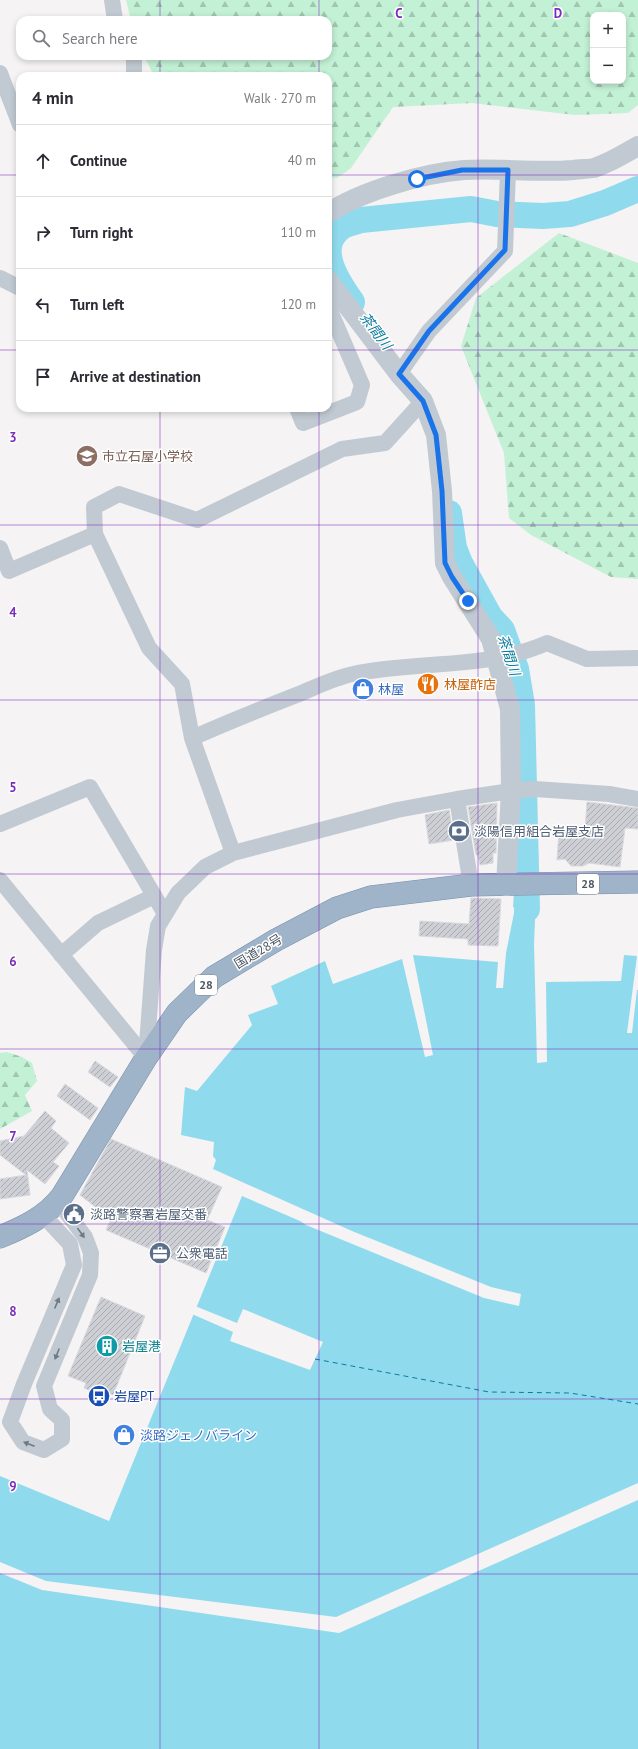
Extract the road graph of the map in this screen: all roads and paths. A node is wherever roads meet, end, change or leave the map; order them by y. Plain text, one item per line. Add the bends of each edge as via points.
1 (112, 0) edge
2 (113, 16) edge
3 (134, 60) edge
4 (134, 72) edge
5 (0, 73) edge
6 (16, 115) edge
7 (638, 146) edge
8 (508, 172) junction
9 (332, 210) edge
10 (0, 278) edge
11 (332, 285) edge
12 (16, 286) edge
13 (332, 315) edge
14 (399, 374) junction
15 (423, 401) junction
16 (299, 412) edge
17 (331, 412) edge
18 (332, 412) edge
19 (95, 534) junction
20 (0, 548) edge
21 (501, 658) junction
22 (638, 658) edge
23 (192, 738) junction
24 (514, 790) junction
25 (457, 799) junction
26 (638, 799) edge
27 (0, 824) edge
28 (233, 853) junction
29 (0, 880) edge
30 (638, 882) edge
31 (471, 885) junction
32 (510, 886) junction
33 (154, 896) junction
34 (165, 914) junction
35 (61, 954) junction
36 (146, 1058) junction
37 (50, 1208) junction
38 (0, 1237) edge

1 - 2 street
3 - 4 street
5 - 6 street
7 - 8 street via 594,168
8 - 9 street via 462,170 417,179 374,190
8 - 14 street via 505,250 429,331
10 - 12 street
11 - 14 street
13 - 18 street via 362,385 357,402
14 - 15 street
15 - 19 street via 385,443 342,449 197,520 118,494 94,507
15 - 21 street via 436,435 442,491 445,563
16 - 17 street via 303,423
19 - 20 street via 8,572
19 - 23 street via 149,648 182,684
21 - 22 street via 547,643 587,659
21 - 23 street via 404,666 352,674
21 - 24 street via 510,709
23 - 28 street
24 - 25 street
24 - 26 street via 609,794
24 - 32 street
25 - 28 street via 397,810
25 - 31 street
27 - 33 street via 90,787
28 - 34 street via 205,867 178,892
29 - 35 street
30 - 32 highway, 国道28号 / 28
31 - 32 highway, 国道28号 / 28
31 - 36 highway, 国道28号 / 28 via 370,897 337,908 276,940 214,977 177,1013
33 - 34 street
33 - 35 street via 98,923
34 - 36 street via 158,926 154,950
35 - 36 street
36 - 37 highway, 国道28号 / 28
37 -> 37 street via 85,1237 90,1253 90,1275 44,1386 50,1409 62,1420 62,1439 44,1450 23,1442 10,1422 74,1265 70,1244
37 - 38 highway, 国道28号 / 28 via 24,1226

